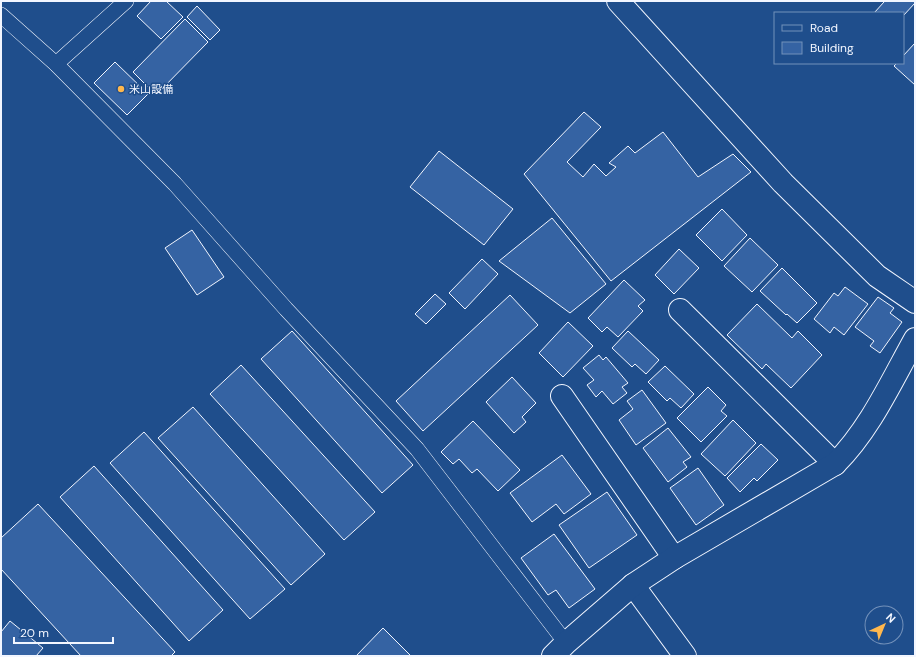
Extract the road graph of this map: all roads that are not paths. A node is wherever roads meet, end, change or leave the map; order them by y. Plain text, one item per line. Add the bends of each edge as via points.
1 (126, 1) edge
2 (618, 1) edge
3 (1, 15) edge
4 (56, 64) junction
5 (915, 302) edge
6 (680, 310) dead end
7 (915, 339) edge
8 (562, 396) dead end
9 (835, 464) junction
10 (674, 558) junction
11 (637, 592) junction
12 (559, 650) edge
13 (685, 656) edge

1 - 4 lane
2 - 5 street via 783,183 877,276
3 - 4 lane
4 - 12 lane via 175,184 286,309 417,449
6 - 9 street
7 - 9 street via 865,428 848,452
8 - 10 street
9 - 10 street
10 - 11 street
11 - 12 street
11 - 13 street

